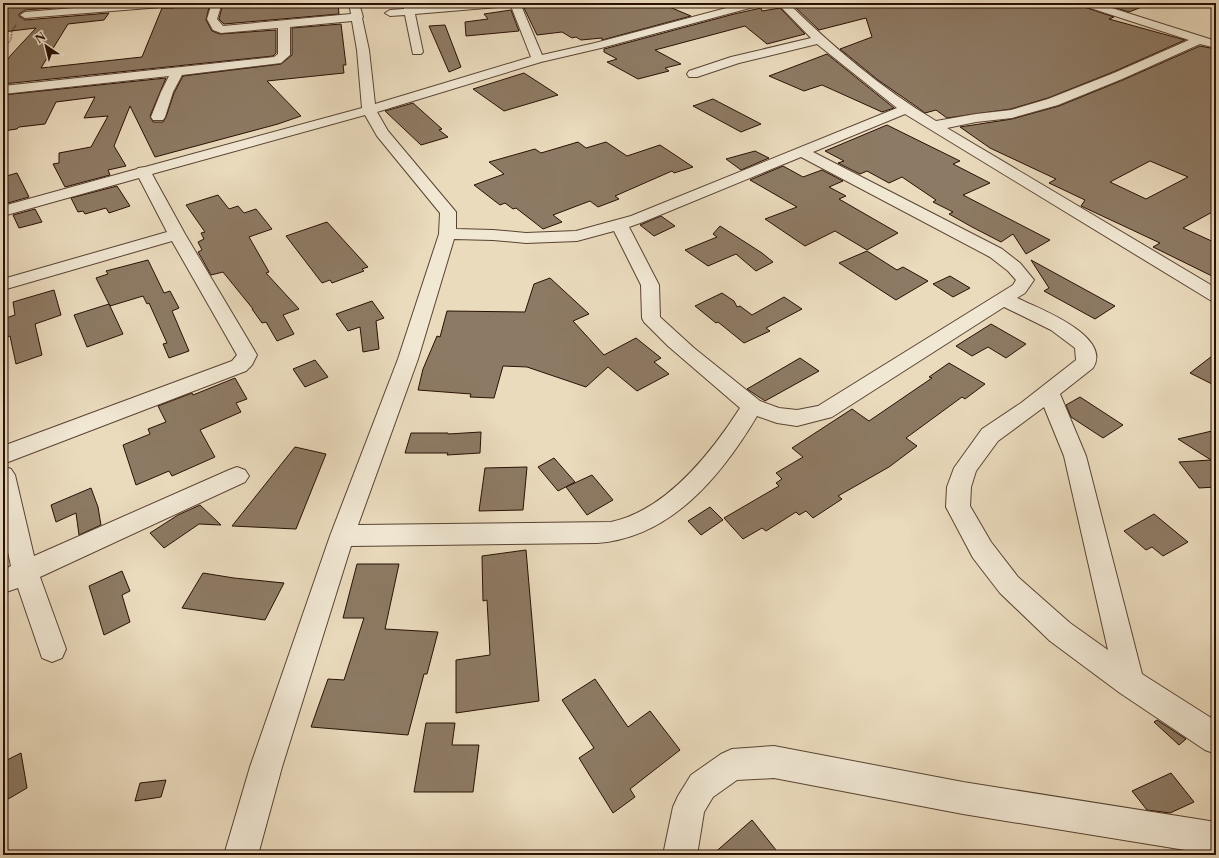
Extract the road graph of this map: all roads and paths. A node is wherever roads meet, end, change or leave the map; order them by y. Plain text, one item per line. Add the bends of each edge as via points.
1 (174, 3) edge
2 (217, 3) edge
3 (354, 3) edge
4 (515, 3) edge
5 (757, 3) edge
6 (782, 3) edge
7 (1085, 3) edge
8 (122, 5) edge
9 (409, 7) edge
10 (390, 12) dead end
11 (25, 15) dead end
12 (358, 17) junction
13 (284, 25) junction
14 (819, 40) junction
15 (1199, 40) junction
16 (1216, 45) edge
17 (417, 52) dead end
18 (538, 59) junction
19 (178, 71) junction
20 (693, 74) dead end
21 (3, 90) edge
22 (369, 110) junction
23 (906, 110) junction
24 (158, 117) dead end
25 (934, 126) junction
26 (802, 151) junction
27 (143, 171) junction
28 (3, 211) edge
29 (619, 224) junction
30 (177, 234) junction
31 (447, 234) junction
32 (3, 285) edge
33 (1216, 296) edge
34 (1003, 299) junction
35 (1049, 392) junction
36 (752, 406) junction
37 (3, 455) edge
38 (3, 475) edge
39 (237, 476) dead end
40 (342, 536) junction
41 (14, 577) edge
42 (52, 649) dead end
43 (1130, 683) junction
44 (1216, 739) edge
45 (1216, 839) edge
46 (241, 855) edge
47 (680, 855) edge

1 - 8 street
2 - 13 street via 212,19 221,30
3 - 12 street
4 - 9 street
4 - 18 street
5 - 18 street via 597,46
6 - 14 street
7 - 15 street
8 - 11 street
9 - 10 street
9 - 17 street
12 - 13 street
12 - 22 street
13 - 19 street via 284,55 277,60
14 - 20 street via 734,60
14 - 23 street
15 - 16 street
15 - 25 street via 1053,102 1012,114
18 - 22 street
19 - 21 street
19 - 24 street
22 - 27 street
22 - 31 street via 382,133 448,212
23 - 25 street
23 - 26 street
25 - 33 street
26 - 29 street via 637,219
26 - 34 street via 996,253 1014,267 1025,280 1019,289
27 - 28 street
27 - 30 street
29 - 31 street via 577,236 551,238
29 - 36 street via 650,285 651,318 665,334
30 - 32 street
30 - 37 street via 244,350 245,360 239,366 189,386
31 - 40 street via 408,359
34 - 35 street via 1074,335 1084,346 1087,354 1086,363
34 - 36 street via 824,412 797,418 777,415
35 - 43 street via 1075,456
35 - 43 street via 990,435 966,468 959,487 958,507 982,550 1009,585 1060,632
36 - 40 street via 721,453 690,489 661,511 625,529 595,534
38 - 41 street
39 - 41 street
40 - 46 street via 266,767
41 - 42 street
43 - 44 street
45 - 47 street via 963,798 774,762 732,765 702,786 689,807

